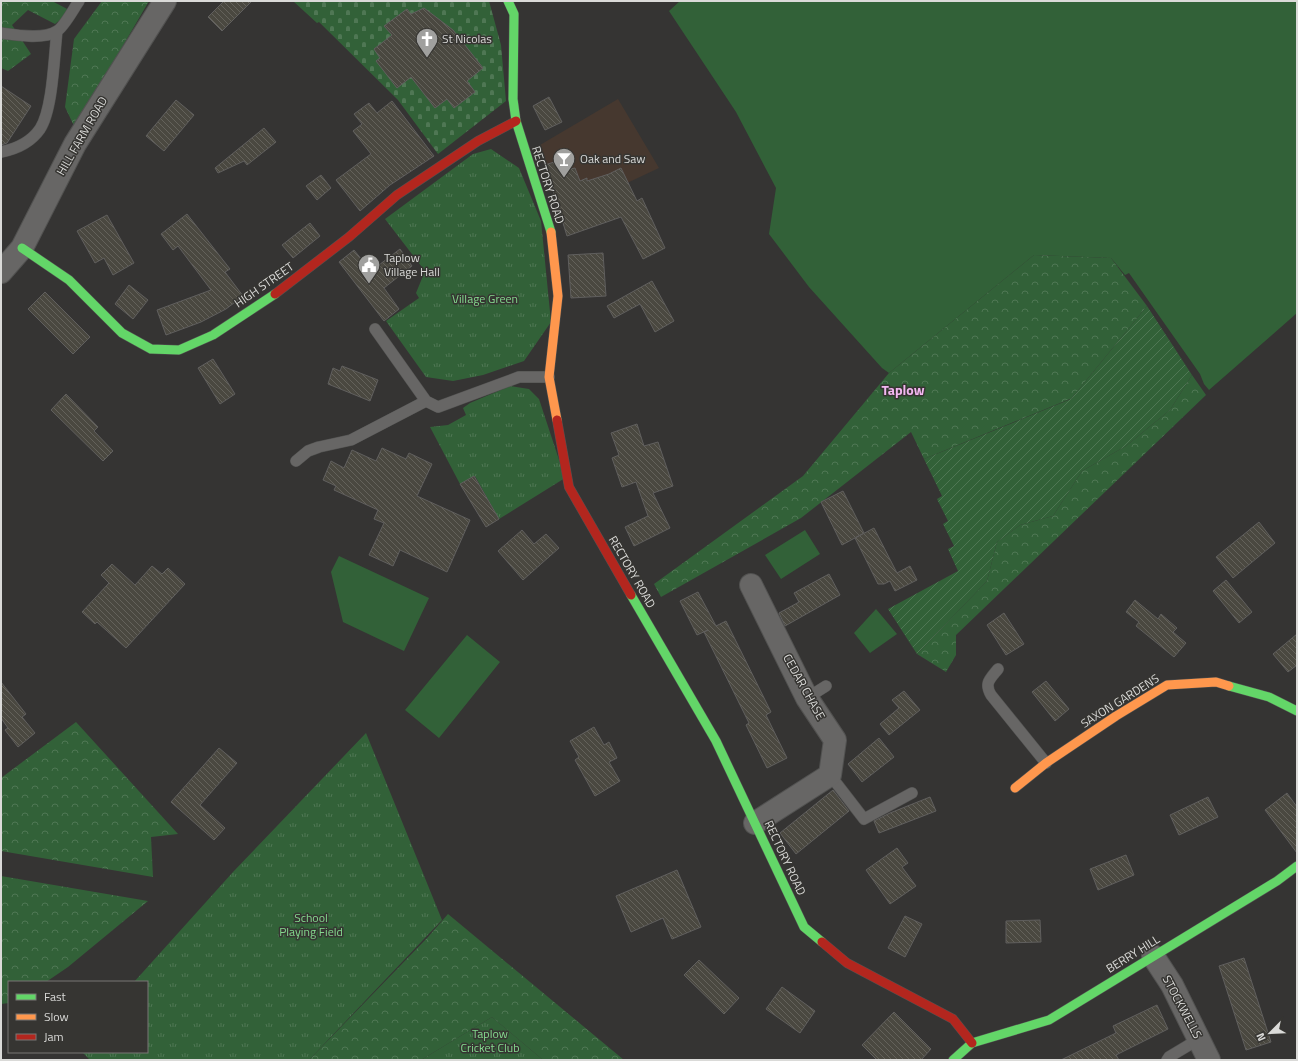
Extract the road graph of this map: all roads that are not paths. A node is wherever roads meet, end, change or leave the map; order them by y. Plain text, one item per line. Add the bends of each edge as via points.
1 (80, 1) edge
2 (165, 1) edge
3 (508, 1) edge
4 (57, 31) junction
5 (1, 32) edge
6 (516, 121) junction
7 (1, 152) edge
8 (22, 248) junction
9 (1, 272) edge
10 (375, 329) dead end
11 (549, 377) junction
12 (426, 401) junction
13 (296, 461) dead end
14 (751, 585) dead end
15 (998, 669) dead end
16 (826, 686) dead end
17 (807, 698) junction
18 (1297, 711) edge
19 (1046, 763) junction
20 (830, 776) junction
21 (1015, 788) dead end
22 (912, 793) dead end
23 (755, 823) junction
24 (1297, 866) edge
25 (1153, 956) junction
26 (1199, 1039) junction
27 (972, 1043) junction
28 (953, 1060) edge
29 (1167, 1060) edge
30 (1209, 1060) edge

1 - 4 lane
2 - 8 street, HILL FARM ROAD via 75,144
3 - 6 street, RECTORY ROAD via 514,14 513,99
4 - 5 lane via 40,36
4 - 7 lane via 50,95 40,128 24,144
6 - 8 street, HIGH STREET via 478,141 397,195 291,283 213,335 180,350 150,349 122,333 69,280
6 - 11 street, RECTORY ROAD via 550,226 558,296
8 - 9 street, HILL FARM ROAD
10 - 12 lane
11 - 12 lane via 519,377 438,407
11 - 23 street, RECTORY ROAD via 569,487 716,741
12 - 13 lane via 351,440 319,447
14 - 17 street, CEDAR CHASE
15 - 19 lane via 988,682 987,688
16 - 17 lane
17 - 20 street, CEDAR CHASE via 835,740
18 - 19 street, SAXON GARDENS via 1268,697 1216,682 1167,685
19 - 21 street, SAXON GARDENS
20 - 22 lane via 864,819
20 - 23 street
23 - 27 street, RECTORY ROAD via 804,927 847,962 953,1019
24 - 25 street, BERRY HILL via 1277,881
25 - 26 street, STOCKWELLS via 1172,985
25 - 27 street, BERRY HILL via 1049,1020
26 - 29 lane
26 - 30 street, STOCKWELLS
27 - 28 street

